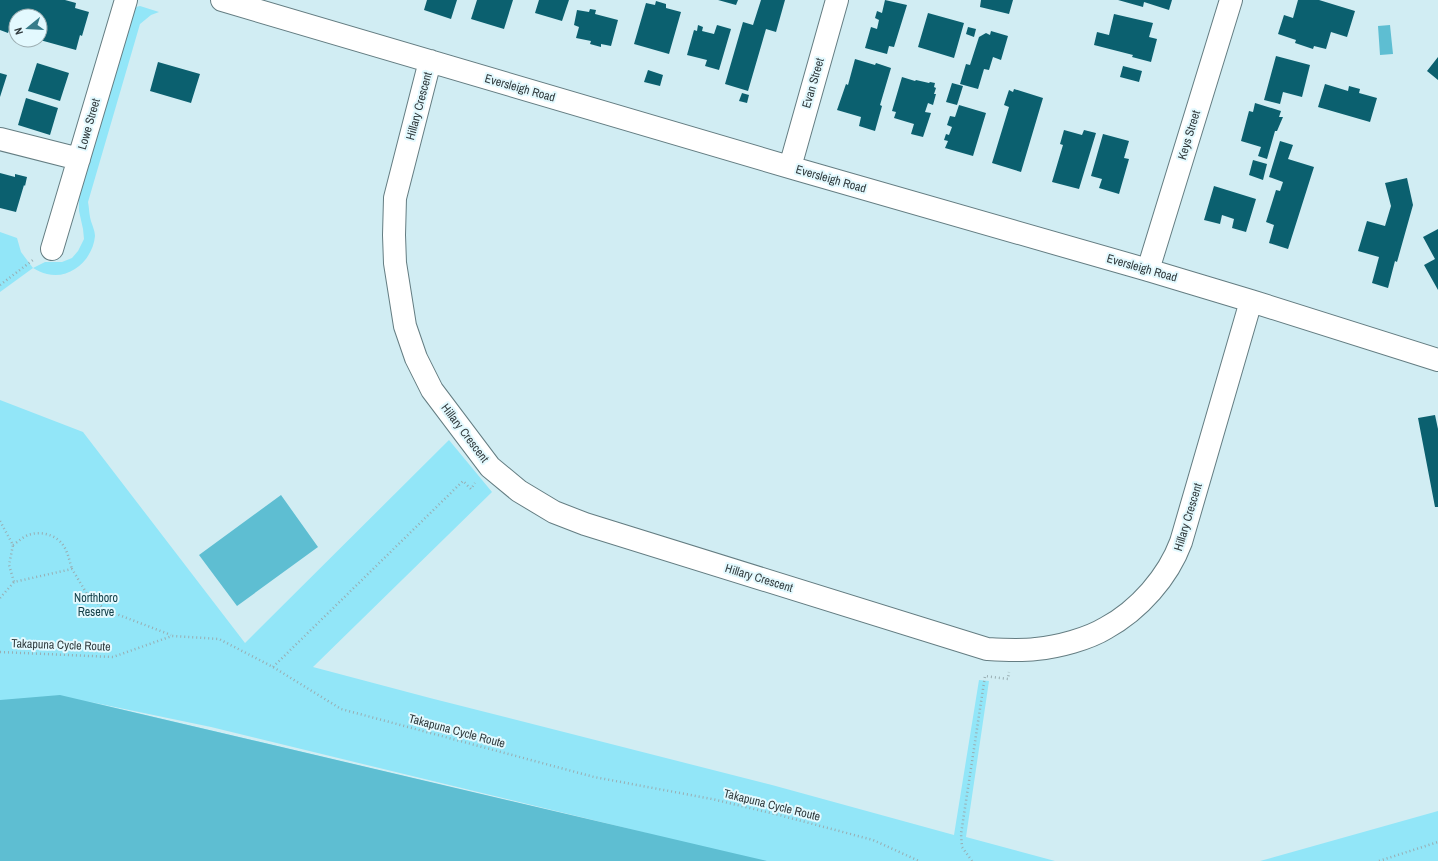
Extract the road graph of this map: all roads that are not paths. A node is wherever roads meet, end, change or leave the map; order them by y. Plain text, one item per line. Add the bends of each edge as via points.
1 (126, 0) edge
2 (222, 0) edge
3 (837, 0) edge
4 (1231, 0) edge
5 (430, 61) junction
6 (0, 139) edge
7 (79, 159) junction
8 (790, 167) junction
9 (44, 253) road end
10 (1148, 270) junction
11 (1251, 300) junction
12 (1438, 360) edge

1 - 7 street, Lowe Street
2 - 5 street, Eversleigh Road
3 - 8 street, Evan Street
4 - 10 street, Keys Street
5 - 8 street, Eversleigh Road
5 - 11 street, Hillary Crescent via 395,198 395,263 405,326 416,358 432,390 490,467 519,491 554,512 585,524 987,649 1038,649 1087,637 1122,618 1141,602 1157,583 1175,557 1181,542
6 - 7 street
7 - 9 street, Lowe Street
8 - 10 street, Eversleigh Road
10 - 11 street, Eversleigh Road
11 - 12 street, Eversleigh Road

